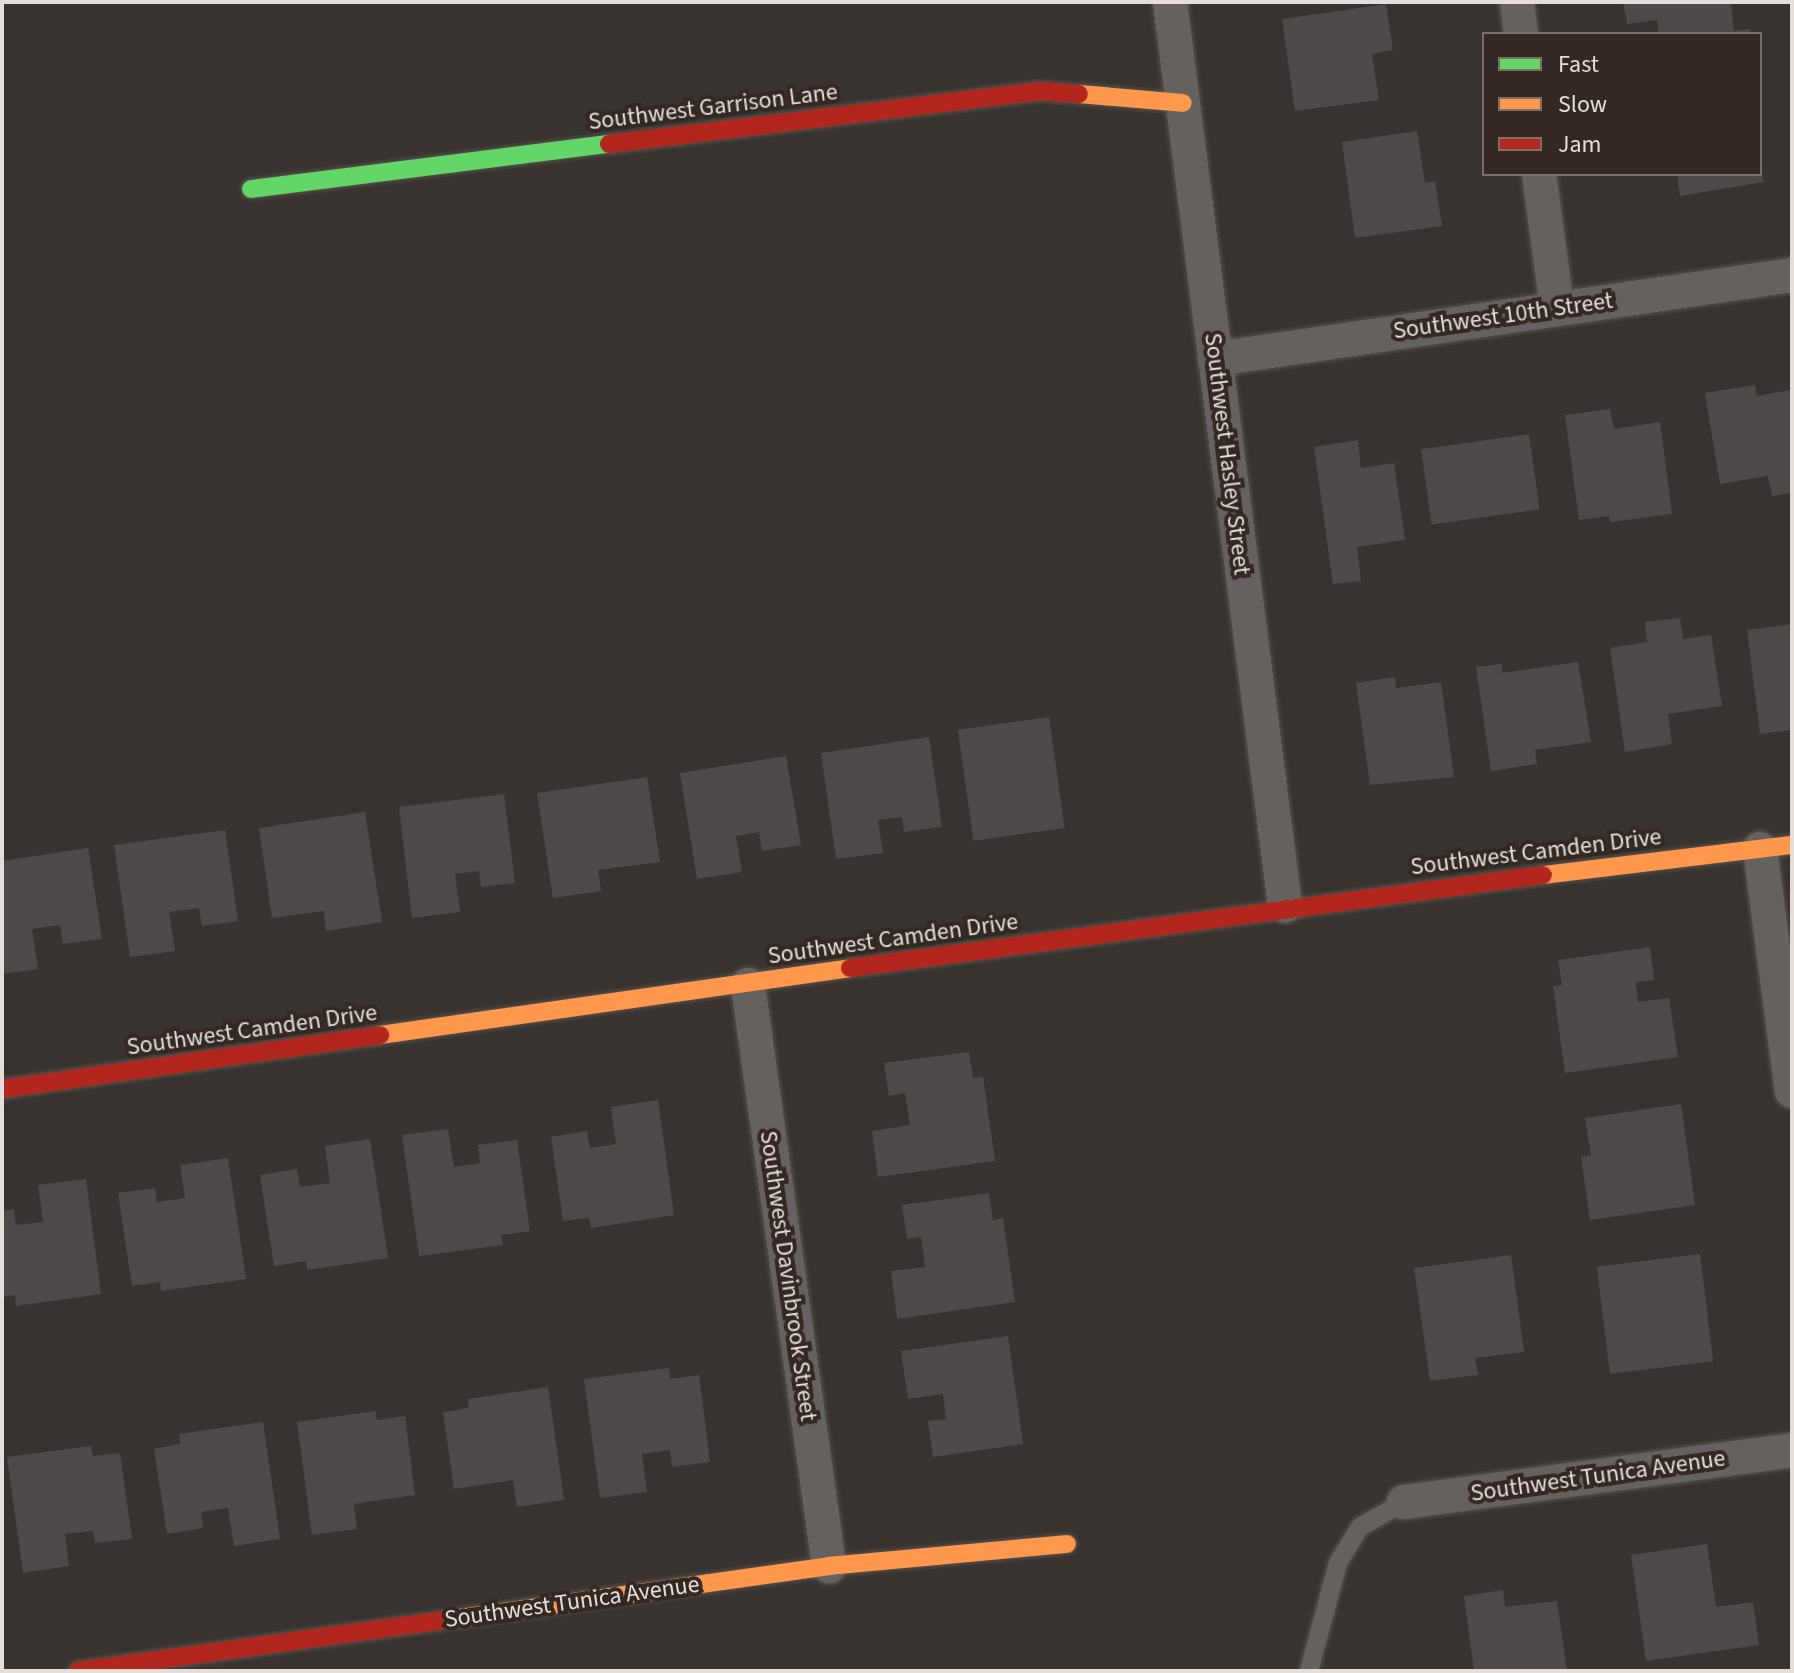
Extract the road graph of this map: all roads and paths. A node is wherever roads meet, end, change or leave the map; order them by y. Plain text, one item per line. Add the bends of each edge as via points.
1 (1170, 2) edge
2 (1517, 2) edge
3 (1521, 32) edge
4 (1183, 103) junction
5 (1539, 176) edge
6 (251, 189) dead end
7 (1792, 275) edge
8 (1557, 307) junction
9 (1215, 359) junction
10 (1776, 847) edge
11 (1285, 906) junction
12 (748, 985) junction
13 (2, 1089) edge
14 (1792, 1091) edge
15 (1792, 1450) edge
16 (1404, 1502) joint
17 (1067, 1544) dead end
18 (829, 1566) junction
19 (78, 1671) edge
20 (1309, 1671) edge

1 - 4 street, Southwest Hasley Street
2 - 3 street
4 - 6 street, Southwest Garrison Lane via 1039,91
4 - 9 street, Southwest Hasley Street
5 - 8 street
7 - 8 street, Southwest 10th Street
8 - 9 street, Southwest 10th Street
9 - 11 street, Southwest Hasley Street
10 - 11 street, Southwest Camden Drive
10 - 14 street
11 - 12 street, Southwest Camden Drive
12 - 13 street, Southwest Camden Drive
12 - 18 street, Southwest Davinbrook Street
15 - 16 street, Southwest Tunica Avenue
16 - 20 lane via 1360,1527 1338,1563
17 - 18 street, Southwest Tunica Avenue
18 - 19 street, Southwest Tunica Avenue

